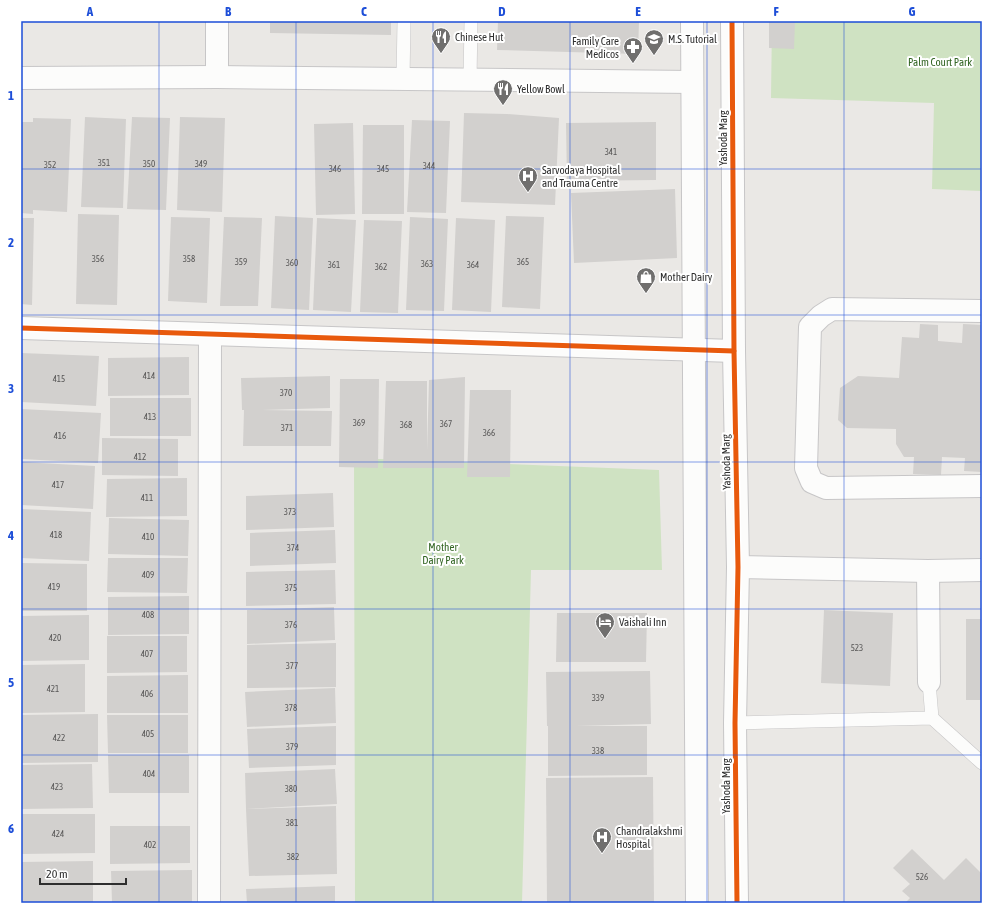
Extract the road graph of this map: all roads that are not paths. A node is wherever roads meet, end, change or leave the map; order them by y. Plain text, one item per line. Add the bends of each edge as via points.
1 (217, 21) edge
2 (404, 21) edge
3 (471, 21) edge
4 (692, 21) edge
5 (732, 21) edge
6 (217, 77) junction
7 (21, 78) edge
8 (404, 79) junction
9 (470, 80) junction
10 (692, 82) junction
11 (982, 311) edge
12 (21, 328) edge
13 (210, 334) junction
14 (694, 350) junction
15 (734, 351) junction
16 (982, 486) edge
17 (738, 567) junction
18 (982, 570) edge
19 (928, 571) junction
20 (929, 682) joint
21 (932, 718) junction
22 (735, 723) junction
23 (982, 763) edge
24 (209, 903) edge
25 (697, 903) edge
26 (737, 903) edge

1 - 6 street
2 - 8 lane
3 - 9 lane
4 - 10 street
5 - 15 street, Yashoda Marg
6 - 7 street
6 - 8 street
8 - 9 street
9 - 10 street
10 - 14 street
11 - 16 street via 832,309 821,316 810,327 806,468 812,482 826,488
12 - 13 street
13 - 14 street
13 - 24 street
14 - 15 street
14 - 25 street
15 - 17 street, Yashoda Marg
17 - 19 street
17 - 22 street, Yashoda Marg
18 - 19 street
19 - 20 street
20 - 21 lane
21 - 22 lane
21 - 23 lane
22 - 26 street, Yashoda Marg

